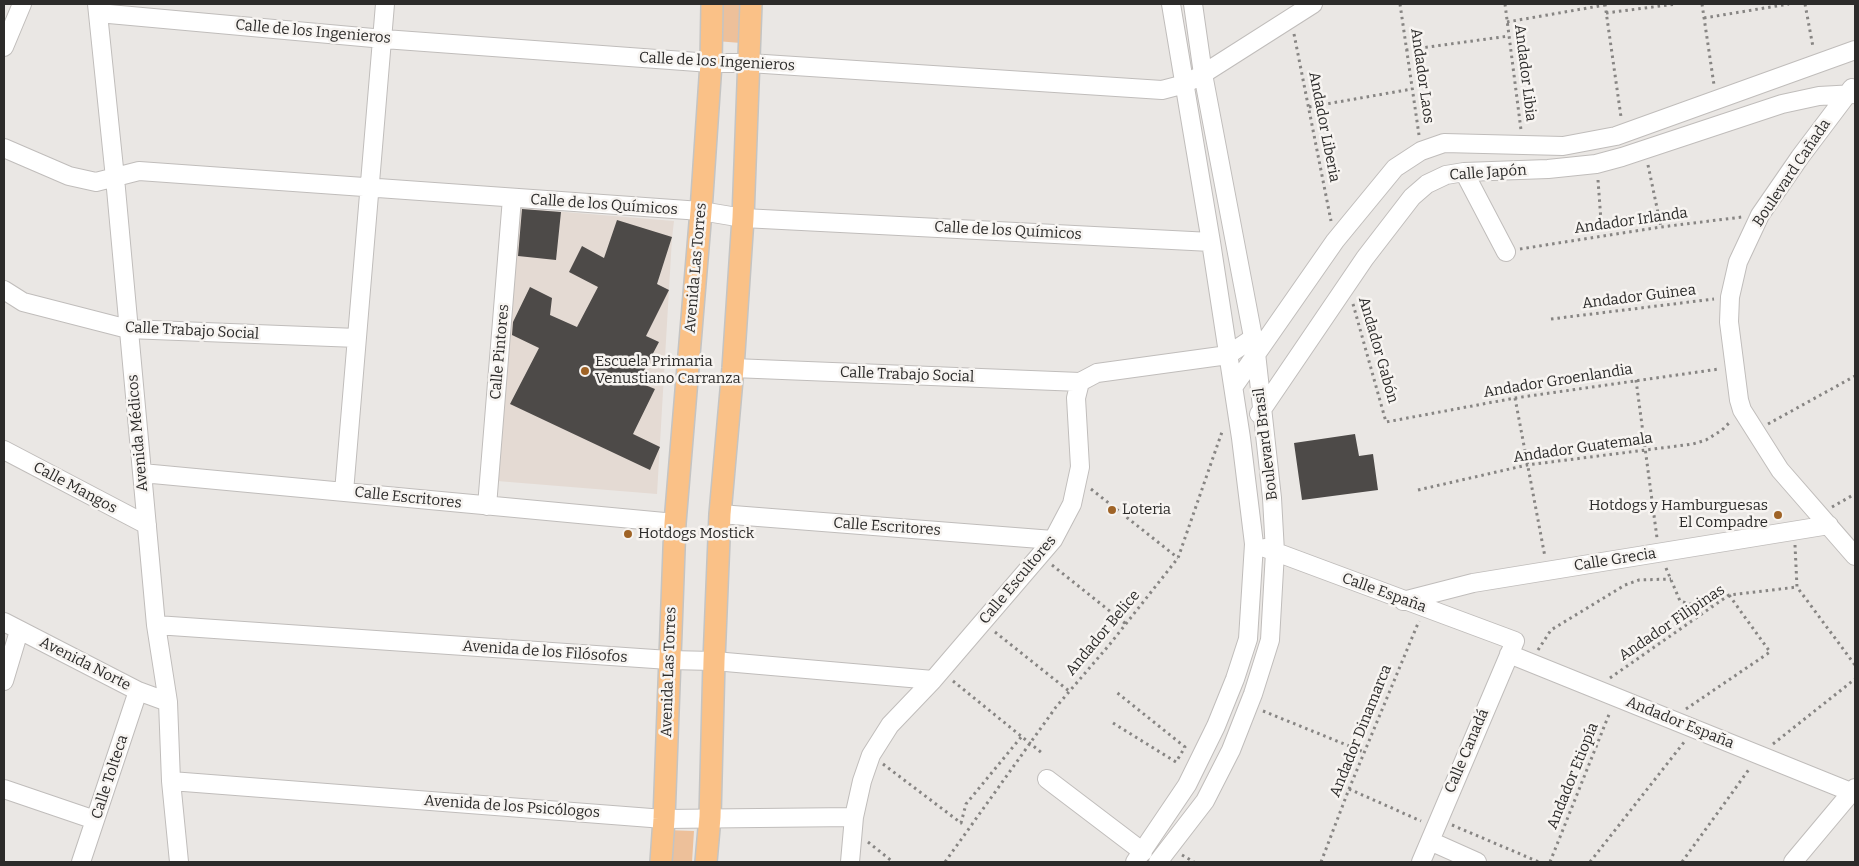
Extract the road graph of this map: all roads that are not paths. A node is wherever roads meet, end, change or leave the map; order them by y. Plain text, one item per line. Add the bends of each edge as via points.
1 (22, 4) edge
2 (385, 4) edge
3 (712, 4) edge
4 (751, 4) edge
5 (1171, 4) edge
6 (1193, 4) edge
7 (1314, 4) edge
8 (97, 9) edge
9 (384, 38) junction
10 (4, 47) edge
11 (1855, 50) edge
12 (711, 63) junction
13 (749, 63) junction
14 (1203, 74) junction
15 (1184, 84) junction
16 (1852, 91) edge
17 (4, 148) edge
18 (1464, 172) junction
19 (115, 178) junction
20 (369, 188) junction
21 (512, 198) junction
22 (701, 211) junction
23 (743, 218) junction
24 (1212, 242) junction
25 (1506, 252) road end
26 (6, 298) edge
27 (128, 329) junction
28 (357, 338) junction
29 (1254, 345) junction
30 (1228, 355) junction
31 (733, 368) junction
32 (1080, 382) junction
33 (1234, 386) junction
34 (1261, 410) junction
35 (1241, 438) junction
36 (4, 450) edge
37 (142, 473) junction
38 (344, 492) junction
39 (487, 506) junction
40 (720, 514) junction
41 (1824, 520) junction
42 (675, 523) junction
43 (147, 525) junction
44 (1053, 540) junction
45 (1254, 544) junction
46 (1275, 552) junction
47 (1855, 556) edge
48 (1403, 601) junction
49 (156, 625) junction
50 (12, 626) edge
51 (1512, 647) junction
52 (669, 660) junction
53 (714, 661) junction
54 (937, 676) junction
55 (4, 681) edge
56 (138, 691) junction
57 (168, 702) junction
58 (1047, 779) dead end
59 (171, 781) junction
60 (4, 789) edge
61 (1853, 790) edge
62 (710, 817) junction
63 (664, 819) junction
64 (95, 820) junction
65 (853, 824) junction
66 (1435, 829) junction
67 (1139, 857) edge
68 (81, 862) edge
69 (179, 862) edge
70 (661, 862) edge
71 (706, 862) edge
72 (850, 862) edge
73 (1158, 862) edge
74 (1421, 862) edge
75 (1476, 862) edge
76 (1793, 862) edge

1 - 10 street
2 - 9 street
3 - 12 main road, Avenida Las Torres
4 - 13 main road
5 - 15 street, Boulevard Brasil
6 - 14 street, Boulevard Brasil
7 - 14 street, Calle de los Ingenieros
8 - 9 street, Calle de los Ingenieros
8 - 19 street, Avenida Médicos
9 - 12 street, Calle de los Ingenieros
9 - 20 street
11 - 29 street, Calle Japón via 1623,134 1563,146 1444,143 1422,150 1395,168
12 - 13 street, Calle de los Ingenieros
12 - 22 main road, Avenida Las Torres
13 - 15 street, Calle de los Ingenieros via 1162,90
13 - 23 main road
14 - 15 street, Calle de los Ingenieros
14 - 29 street, Boulevard Brasil
15 - 24 street, Boulevard Brasil
16 - 18 street, Calle Japón via 1782,104 1596,164
16 - 41 street, Boulevard Cañada via 1760,215 1738,262 1728,322 1742,410 1780,470
17 - 19 street, Calle de los Químicos via 69,176 96,182
18 - 25 street
18 - 34 street, Calle Japón via 1446,175 1427,184 1412,197 1347,284
19 - 20 street, Calle de los Químicos via 139,171
19 - 27 street, Avenida Médicos
20 - 21 street, Calle de los Químicos
20 - 28 street
21 - 22 street, Calle de los Químicos
21 - 39 street, Calle Pintores
22 - 23 street, Calle de los Químicos
22 - 42 main road, Avenida Las Torres
23 - 24 street, Calle de los Químicos
23 - 31 main road
24 - 30 street, Boulevard Brasil
26 - 27 street, Calle Trabajo Social
27 - 28 street, Calle Trabajo Social
27 - 37 street, Avenida Médicos
28 - 38 street
29 - 30 street
29 - 33 street, Calle Japón
29 - 34 street, Boulevard Brasil
30 - 32 street via 1097,373
30 - 33 street, Boulevard Brasil
31 - 32 street, Calle Trabajo Social
31 - 40 main road
32 - 44 street, Calle Escultores via 1076,398 1079,479 1072,504
33 - 35 street, Boulevard Brasil
34 - 35 street, Calle Japón
34 - 46 street, Boulevard Brasil
35 - 45 street, Boulevard Brasil
36 - 43 street, Calle Mangos
37 - 38 street, Calle Escritores
37 - 43 street, Avenida Médicos
38 - 39 street, Calle Escritores
39 - 42 street, Calle Escritores
40 - 44 street, Calle Escritores
40 - 53 main road
41 - 47 street, Boulevard Cañada
41 - 48 street, Calle Grecia via 1794,531 1473,584
42 - 52 main road, Avenida Las Torres
43 - 49 street, Avenida Médicos
44 - 54 street, Calle Escultores
45 - 46 street, Calle España
45 - 67 street, Boulevard Brasil via 1248,639 1235,679 1187,785
46 - 48 street, Calle España
46 - 73 street, Boulevard Brasil via 1270,640 1249,706 1205,801
48 - 51 street, Calle España
49 - 52 street, Avenida de los Filósofos
49 - 57 street, Avenida Médicos
50 - 55 street
50 - 56 street, Avenida Norte
51 - 61 street, Andador España via 1530,663
51 - 66 street, Calle Canadá
52 - 53 street, Avenida de los Filósofos
52 - 63 main road, Avenida Las Torres
53 - 54 street, Avenida de los Filósofos
53 - 62 main road
54 - 65 street, Calle Escultores via 890,725 871,755
56 - 57 street, Avenida Norte
56 - 64 street, Calle Tolteca
57 - 59 street, Avenida Médicos
58 - 67 street
59 - 63 street, Avenida de los Psicólogos
59 - 69 street, Avenida Médicos
60 - 64 street
61 - 76 street
62 - 63 street, Avenida de los Psicólogos
62 - 65 street, Avenida de los Psicólogos
62 - 71 main road
63 - 70 main road, Avenida Las Torres
64 - 68 street, Calle Tolteca
65 - 72 street, Calle Escultores
66 - 74 street, Calle Canadá
66 - 75 street

